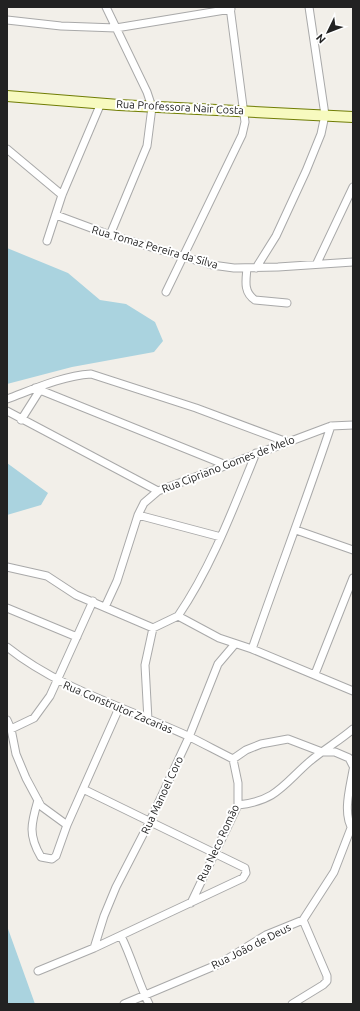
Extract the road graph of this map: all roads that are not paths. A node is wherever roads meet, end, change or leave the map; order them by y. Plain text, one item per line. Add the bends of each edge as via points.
1 (106, 7) edge
2 (309, 7) edge
3 (230, 8) edge
4 (7, 20) edge
5 (116, 28) junction
6 (7, 96) edge
7 (101, 103) junction
8 (152, 107) junction
9 (244, 110) junction
10 (325, 115) junction
11 (353, 116) edge
12 (7, 149) edge
13 (353, 187) edge
14 (62, 194) junction
15 (56, 215) junction
16 (110, 235) junction
17 (47, 241) dead end
18 (182, 257) junction
19 (353, 262) edge
20 (317, 263) junction
21 (247, 268) junction
22 (256, 268) junction
23 (166, 292) dead end
24 (287, 303) dead end
25 (38, 389) junction
26 (7, 399) edge
27 (7, 411) edge
28 (21, 420) junction
29 (353, 425) edge
30 (331, 426) junction
31 (287, 442) junction
32 (256, 453) junction
33 (226, 465) junction
34 (158, 491) junction
35 (138, 515) junction
36 (296, 530) junction
37 (221, 537) junction
38 (353, 550) edge
39 (7, 567) edge
40 (353, 578) edge
41 (93, 601) junction
42 (105, 607) junction
43 (7, 608) edge
44 (178, 616) junction
45 (153, 628) junction
46 (77, 637) junction
47 (235, 644) junction
48 (7, 647) edge
49 (252, 649) junction
50 (315, 674) junction
51 (58, 681) junction
52 (353, 691) edge
53 (119, 708) junction
54 (148, 720) junction
55 (7, 722) edge
56 (12, 729) junction
57 (353, 729) edge
58 (189, 737) junction
59 (322, 752) junction
60 (233, 759) junction
61 (353, 766) edge
62 (353, 770) edge
63 (83, 789) junction
64 (38, 800) junction
65 (238, 805) junction
66 (150, 821) junction
67 (67, 825) junction
68 (352, 829) edge
69 (214, 852) junction
70 (191, 903) junction
71 (303, 920) junction
72 (121, 936) junction
73 (94, 948) junction
74 (38, 972) dead end
75 (145, 995) junction
76 (124, 1004) edge
77 (149, 1004) edge
78 (292, 1004) edge

1 - 5 street
2 - 10 street
3 - 5 street
3 - 9 street
4 - 5 street via 61,26
5 - 8 street
6 - 7 main road, Rua Professora Nair Costa
7 - 8 main road, Rua Professora Nair Costa
7 - 14 street
8 - 9 main road, Rua Professora Nair Costa
8 - 16 street via 147,146
9 - 10 main road, Rua Professora Nair Costa
9 - 18 street via 242,135
10 - 11 main road, Rua Professora Nair Costa
10 - 22 street via 306,171 276,236
12 - 14 street
13 - 20 street
14 - 15 street
15 - 16 street, Rua Tomaz Pereira da Silva
15 - 17 street
16 - 18 street, Rua Tomaz Pereira da Silva
18 - 21 street, Rua Tomaz Pereira da Silva via 212,265
18 - 23 street
19 - 20 street, Rua Tomaz Pereira da Silva
20 - 22 street, Rua Tomaz Pereira da Silva
21 - 22 street, Rua Tomaz Pereira da Silva
21 - 24 street via 246,290 250,297 255,300
25 - 26 street
25 - 28 street
25 - 31 street via 78,375 91,374 196,408
25 - 33 street
27 - 28 street
28 - 34 street
29 - 30 street, Rua Cipriano Gomes de Melo
30 - 31 street, Rua Cipriano Gomes de Melo
30 - 36 street
31 - 32 street, Rua Cipriano Gomes de Melo
32 - 33 street, Rua Cipriano Gomes de Melo
32 - 37 street
33 - 34 street, Rua Cipriano Gomes de Melo
34 - 35 street, Rua Cipriano Gomes de Melo via 144,503
35 - 37 street
35 - 42 street, Rua Cipriano Gomes de Melo via 117,581
36 - 38 street
36 - 49 street
37 - 44 street via 198,587
39 - 41 street via 47,576 72,592
40 - 50 street
41 - 42 street
41 - 46 street
42 - 45 street
43 - 46 street
44 - 45 street
44 - 47 street
45 - 54 street via 145,665
46 - 51 street
47 - 49 street
47 - 58 street, Rua Manoel Coro via 218,664
48 - 51 street, Rua Construtor Zacarias via 27,663
49 - 50 street
50 - 52 street
51 - 53 street, Rua Construtor Zacarias
51 - 56 street via 34,718
53 - 54 street, Rua Construtor Zacarias
53 - 63 street
54 - 58 street, Rua Construtor Zacarias
55 - 56 street
56 - 64 street via 16,754
57 - 59 street
58 - 60 street, Rua Construtor Zacarias
58 - 66 street, Rua Manoel Coro
59 - 60 street via 288,739 261,744
59 - 61 street via 335,752 349,758
59 - 65 street via 280,790 265,800
60 - 65 street, Rua Neco Romão via 238,783
62 - 68 street via 348,800 348,819
63 - 66 street
63 - 67 street
64 - 67 street via 47,812
64 - 67 street via 30,833 41,857 52,859 56,856
65 - 69 street, Rua Neco Romão
66 - 69 street
66 - 73 street, Rua Manoel Coro via 116,887
68 - 71 street, Rua João de Deus via 334,872
69 - 70 street, Rua Neco Romão
69 - 70 street via 245,868 246,873 243,878
70 - 72 street
71 - 75 street, Rua João de Deus via 266,935 224,961
71 - 78 street via 327,981
72 - 73 street
72 - 75 street
73 - 74 street
75 - 76 street, Rua João de Deus
75 - 77 street

